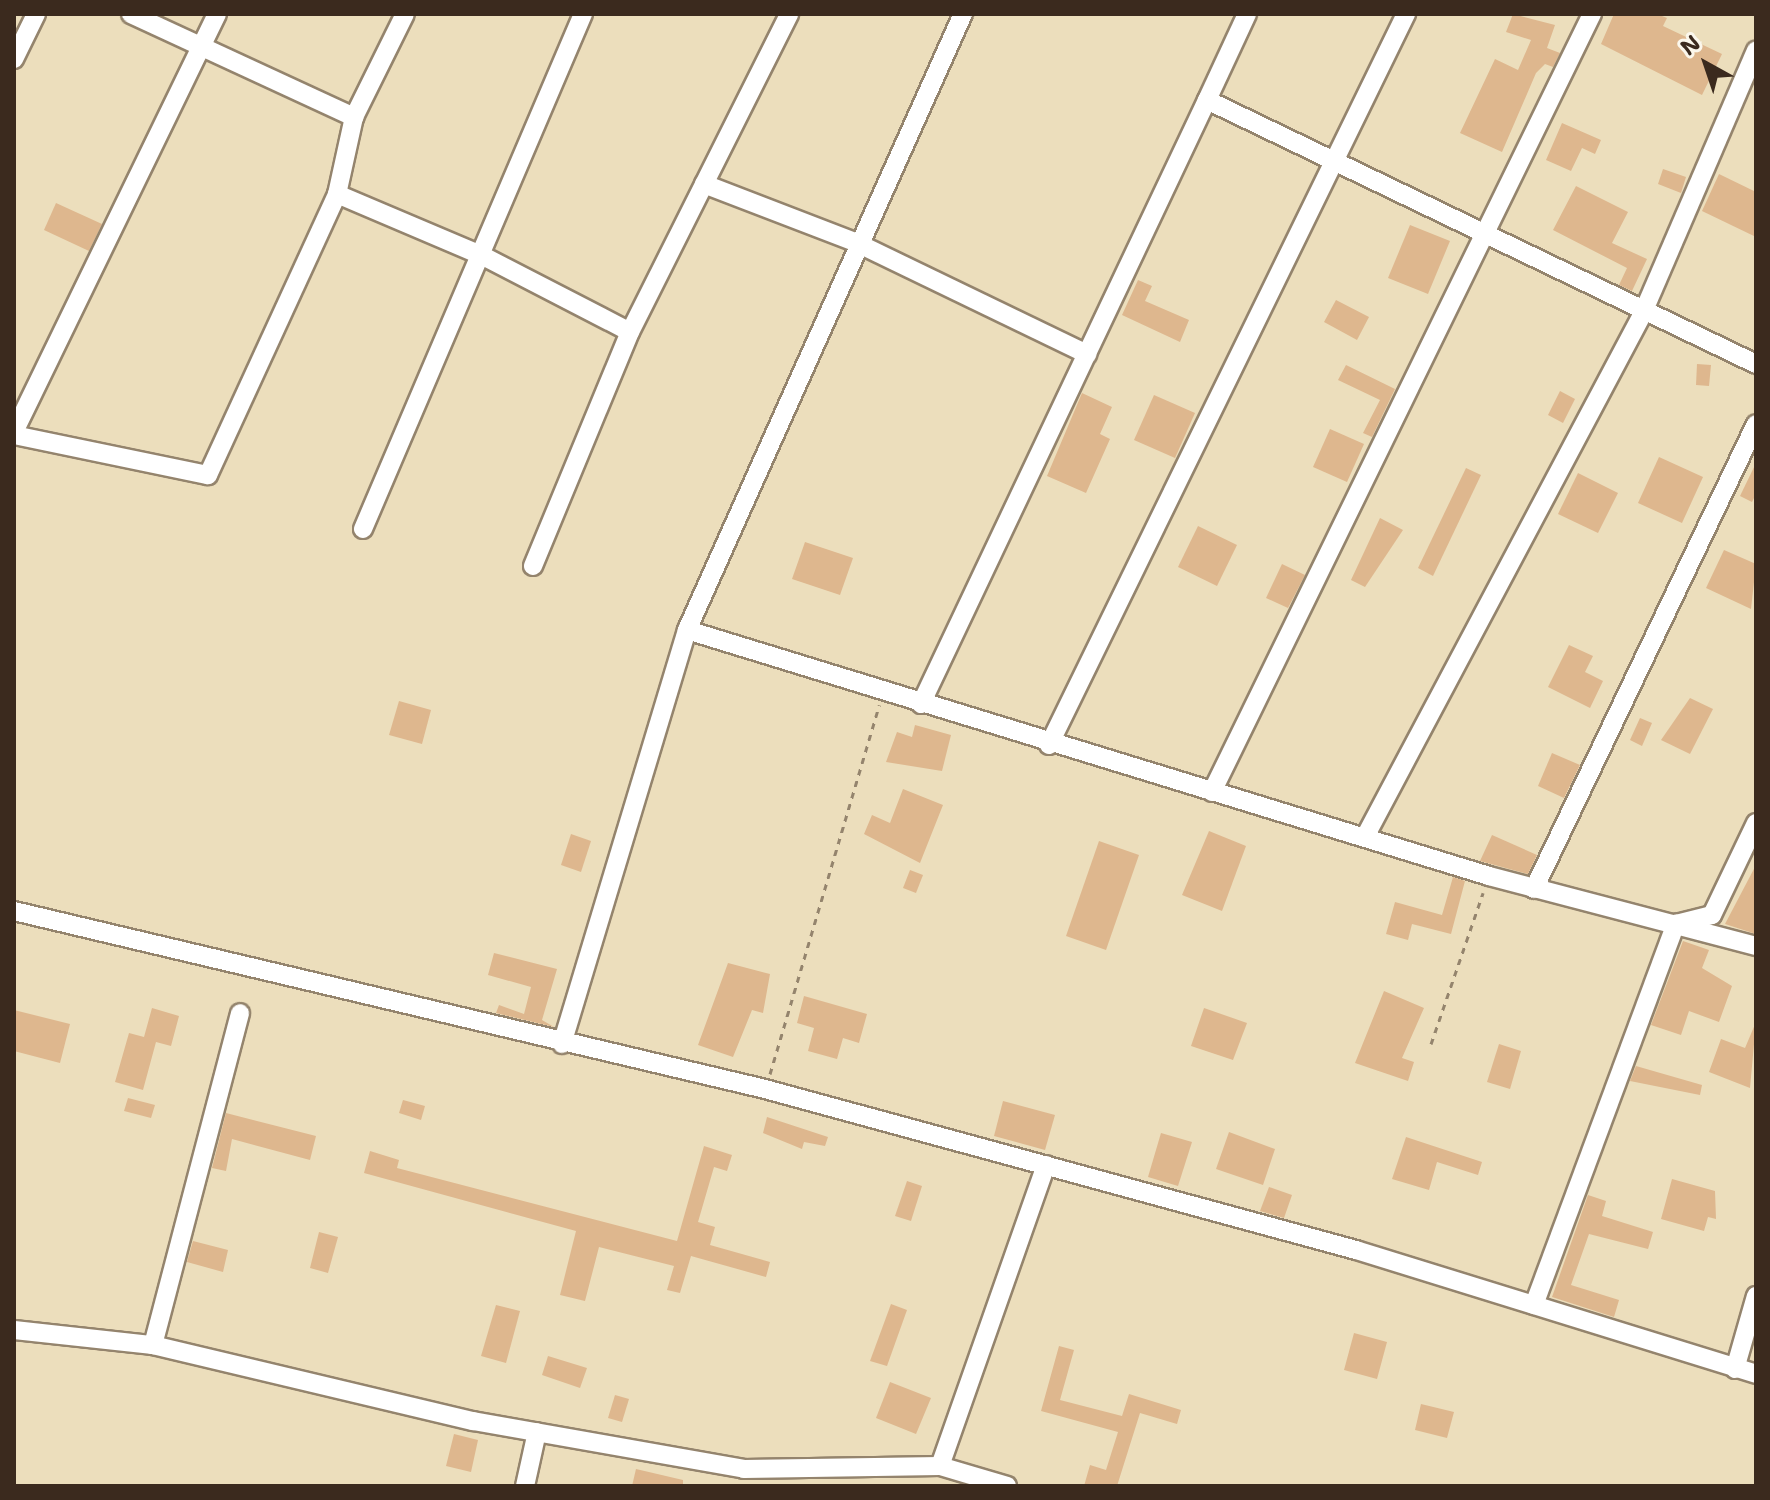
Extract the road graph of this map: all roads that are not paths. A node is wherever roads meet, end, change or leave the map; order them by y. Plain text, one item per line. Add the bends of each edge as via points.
1 (36, 14) edge
2 (131, 14) edge
3 (217, 14) edge
4 (405, 14) edge
5 (583, 14) edge
6 (789, 14) edge
7 (963, 14) edge
8 (1247, 14) edge
9 (1406, 14) edge
10 (1592, 14) edge
11 (203, 47) junction
12 (1756, 50) edge
13 (14, 59) edge
14 (1207, 100) junction
15 (354, 117) junction
16 (1334, 159) junction
17 (704, 184) junction
18 (337, 194) junction
19 (1488, 240) junction
20 (855, 242) junction
21 (483, 256) junction
22 (1642, 315) junction
23 (630, 332) junction
24 (1087, 354) junction
25 (1756, 364) edge
26 (1756, 424) edge
27 (14, 434) edge
28 (363, 529) dead end
29 (533, 566) dead end
30 (687, 630) junction
31 (921, 704) junction
32 (1049, 745) junction
33 (1212, 792) junction
34 (1756, 823) edge
35 (1366, 835) junction
36 (1534, 889) junction
37 (14, 911) edge
38 (1676, 924) junction
39 (1756, 946) edge
40 (240, 1013) dead end
41 (562, 1044) junction
42 (1046, 1165) junction
43 (1756, 1296) edge
44 (1534, 1305) junction
45 (14, 1330) edge
46 (153, 1345) junction
47 (1735, 1369) junction
48 (1756, 1374) edge
49 (537, 1432) junction
50 (940, 1466) junction
51 (525, 1486) edge
52 (1007, 1486) edge

1 - 13 street
2 - 11 street
3 - 11 street
4 - 15 street
5 - 21 street
6 - 17 street
7 - 20 street
8 - 14 street
9 - 16 street
10 - 19 street
11 - 15 street
11 - 27 street
12 - 22 street
14 - 16 street
14 - 24 street
15 - 18 street
16 - 19 street
16 - 32 street
17 - 20 street
17 - 23 street
18 - 21 street
18 - 27 street via 208,475
19 - 22 street
19 - 33 street
20 - 24 street
20 - 30 street
21 - 23 street
21 - 28 street
22 - 25 street
22 - 35 street
23 - 29 street
24 - 31 street
26 - 36 street
30 - 31 street
30 - 41 street
31 - 32 street
32 - 33 street
33 - 35 street
34 - 38 street via 1712,915
35 - 36 street
36 - 38 street
37 - 41 street
38 - 39 street
38 - 44 street
40 - 46 street
41 - 42 street via 765,1089
42 - 44 street
42 - 50 street
43 - 47 street
44 - 47 street
45 - 46 street
46 - 49 street
47 - 48 street
49 - 50 street via 744,1469
49 - 51 street
50 - 52 street

